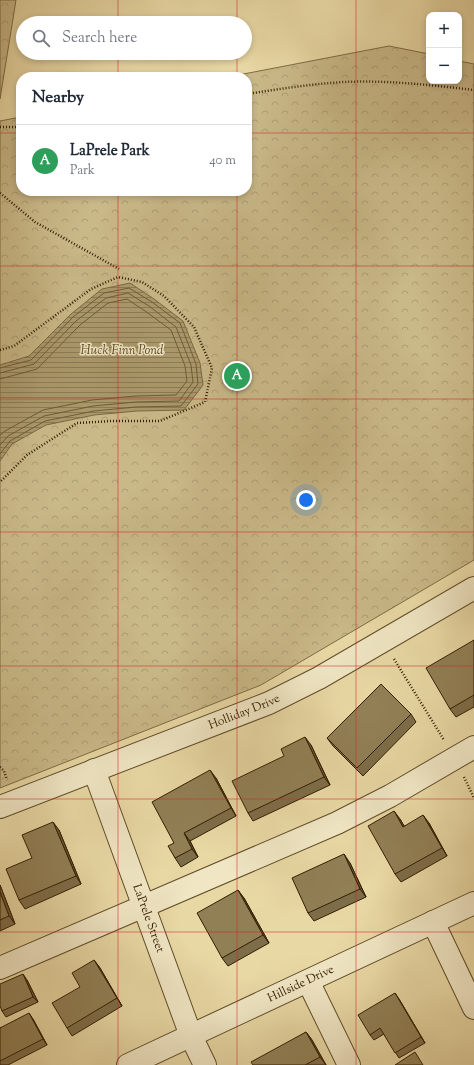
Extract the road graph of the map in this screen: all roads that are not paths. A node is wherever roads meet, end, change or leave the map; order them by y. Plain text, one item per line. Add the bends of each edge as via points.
1 (474, 588) edge
2 (474, 747) edge
3 (94, 770) junction
4 (0, 807) edge
5 (474, 903) edge
6 (144, 905) junction
7 (434, 922) junction
8 (0, 968) edge
9 (308, 981) junction
10 (474, 1008) edge
11 (191, 1036) junction
12 (128, 1065) edge
13 (205, 1065) edge
14 (349, 1065) edge

1 - 3 street, Holliday Drive via 319,678 269,703
2 - 6 street via 390,796 337,823
3 - 4 street, Holliday Drive
3 - 6 street, LaPrele Street
5 - 7 street, Hillside Drive
6 - 8 street
6 - 11 street, LaPrele Street
7 - 9 street, Hillside Drive
7 - 10 street
9 - 11 street, Hillside Drive
9 - 14 street
11 - 12 street, Hillside Drive
11 - 13 street, LaPrele Street

